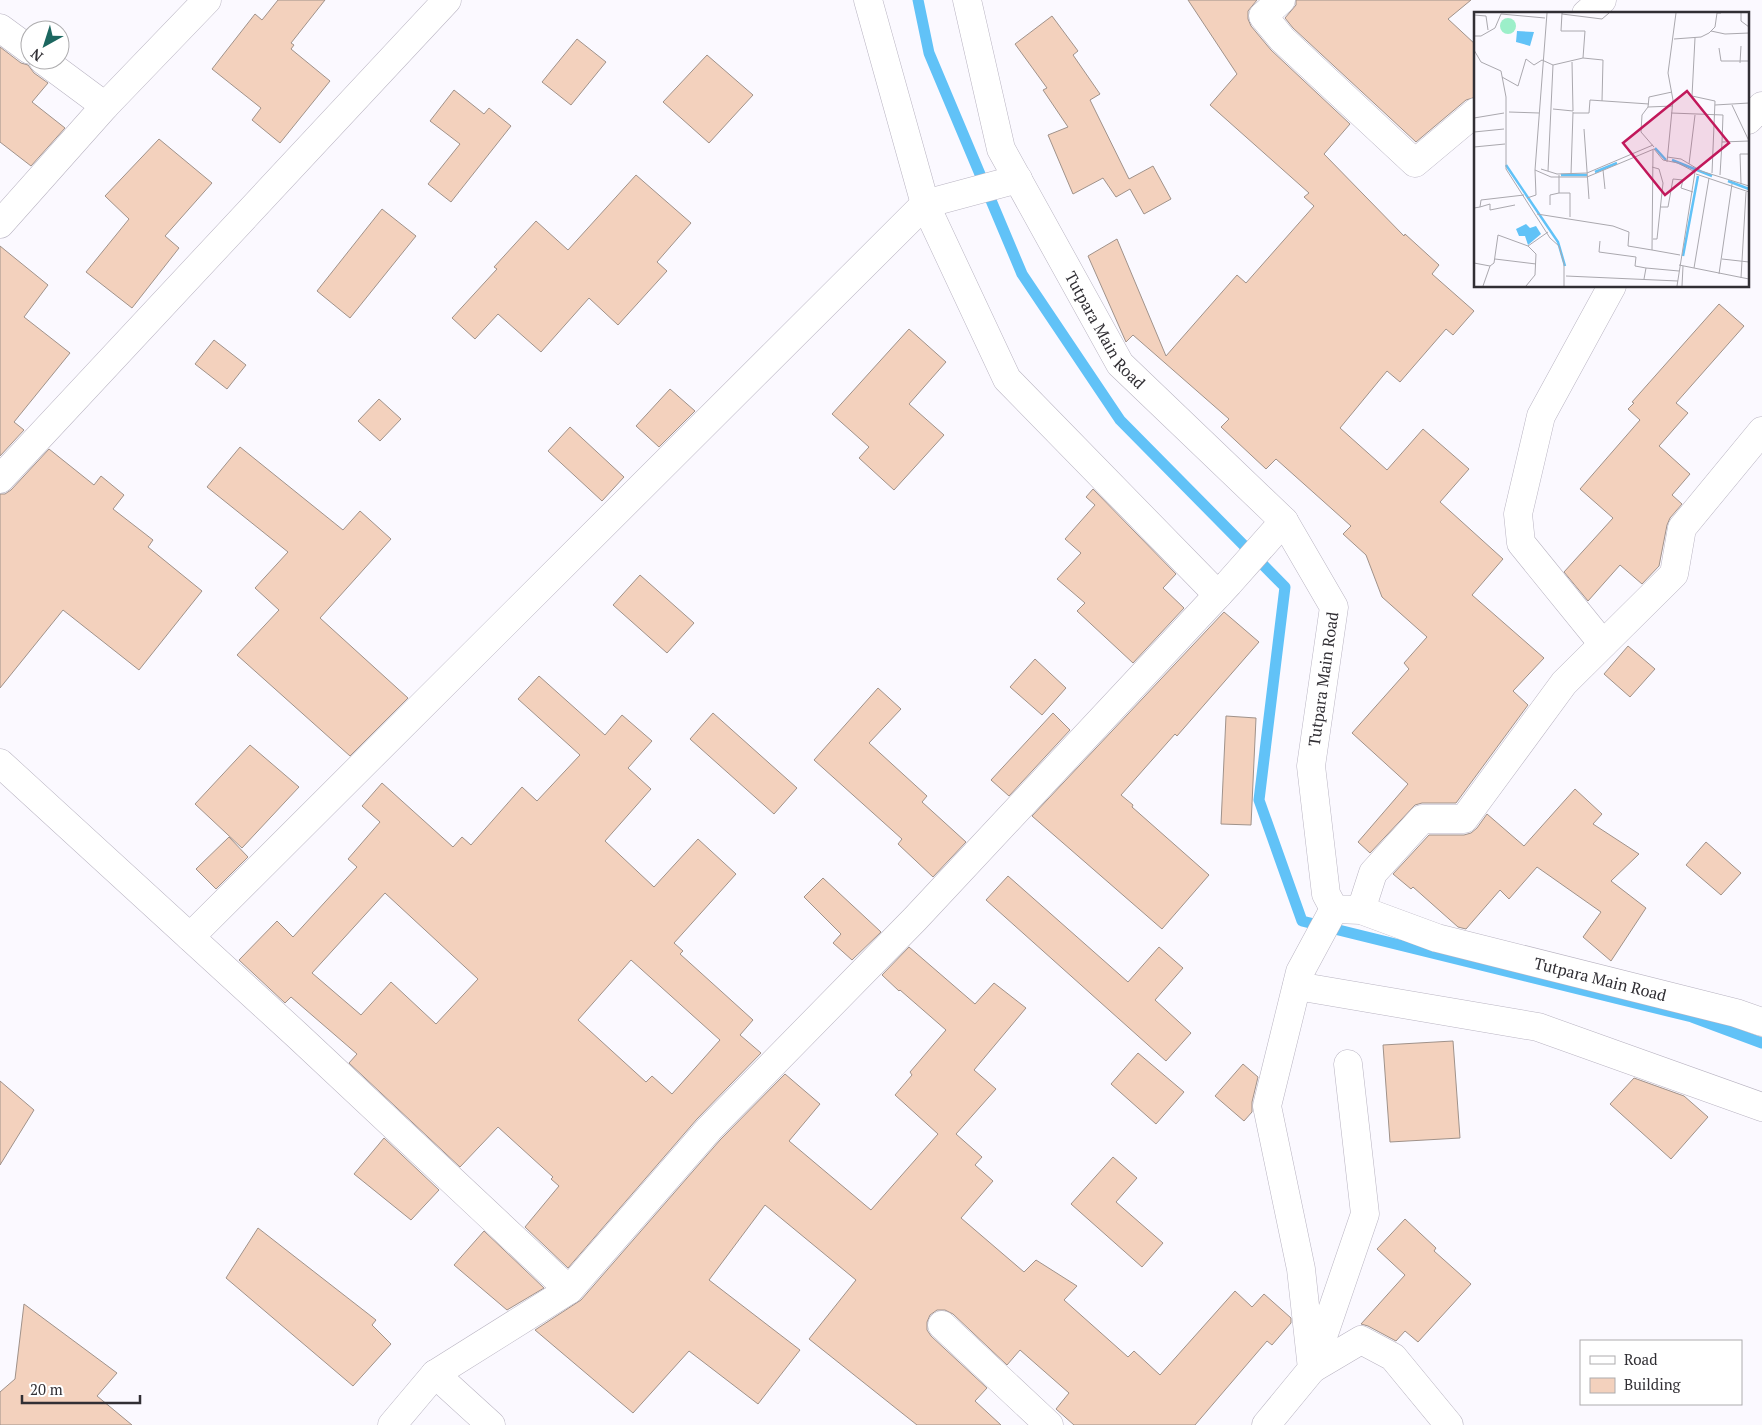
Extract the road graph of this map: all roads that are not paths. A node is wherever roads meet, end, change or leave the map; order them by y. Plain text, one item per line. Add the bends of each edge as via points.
1 (207, 0) edge
2 (447, 0) edge
3 (868, 0) edge
4 (967, 0) edge
5 (1281, 0) edge
6 (1602, 0) edge
7 (1588, 12) edge
8 (0, 28) edge
9 (20, 43) edge
10 (56, 70) edge
11 (105, 106) junction
12 (1762, 106) edge
13 (1474, 114) edge
14 (1750, 118) edge
15 (1011, 181) junction
16 (925, 204) junction
17 (0, 224) edge
18 (1611, 288) edge
19 (1762, 431) edge
20 (0, 479) edge
21 (1277, 530) junction
22 (1224, 589) junction
23 (1603, 644) junction
24 (0, 763) edge
25 (1334, 908) junction
26 (1361, 910) junction
27 (190, 937) junction
28 (1298, 979) junction
29 (1762, 1022) edge
30 (1348, 1064) dead end
31 (1762, 1107) edge
32 (569, 1290) junction
33 (942, 1325) dead end
34 (1312, 1369) junction
35 (436, 1374) junction
36 (392, 1425) edge
37 (491, 1425) edge
38 (1049, 1425) edge
39 (1266, 1425) edge
40 (1449, 1425) edge

1 - 11 street
2 - 20 street
3 - 16 street
4 - 15 street, Tutpara Main Road
5 - 13 street via 1263,16 1282,39 1415,163
6 - 7 street
8 - 9 street
10 - 11 street
11 - 17 street
12 - 14 street
15 - 16 street
15 - 21 street, Tutpara Main Road via 1120,364
16 - 22 street via 1007,379
16 - 27 street
18 - 23 street via 1541,416 1518,514 1521,543
19 - 23 street via 1682,528 1674,574
21 - 22 street
21 - 25 street, Tutpara Main Road via 1334,606 1311,766 1326,894
22 - 32 street via 915,919 709,1128
23 - 26 street via 1564,683 1464,819 1422,819 1373,872
24 - 27 street
25 - 26 street, Tutpara Main Road
25 - 28 street
26 - 29 street, Tutpara Main Road via 1437,938
27 - 32 street
28 - 31 street via 1538,1027
28 - 34 street via 1266,1106 1300,1269
30 - 34 street via 1365,1214
32 - 35 street
33 - 38 street
34 - 39 street
34 - 40 street via 1361,1340 1393,1357
35 - 36 street
35 - 37 street

